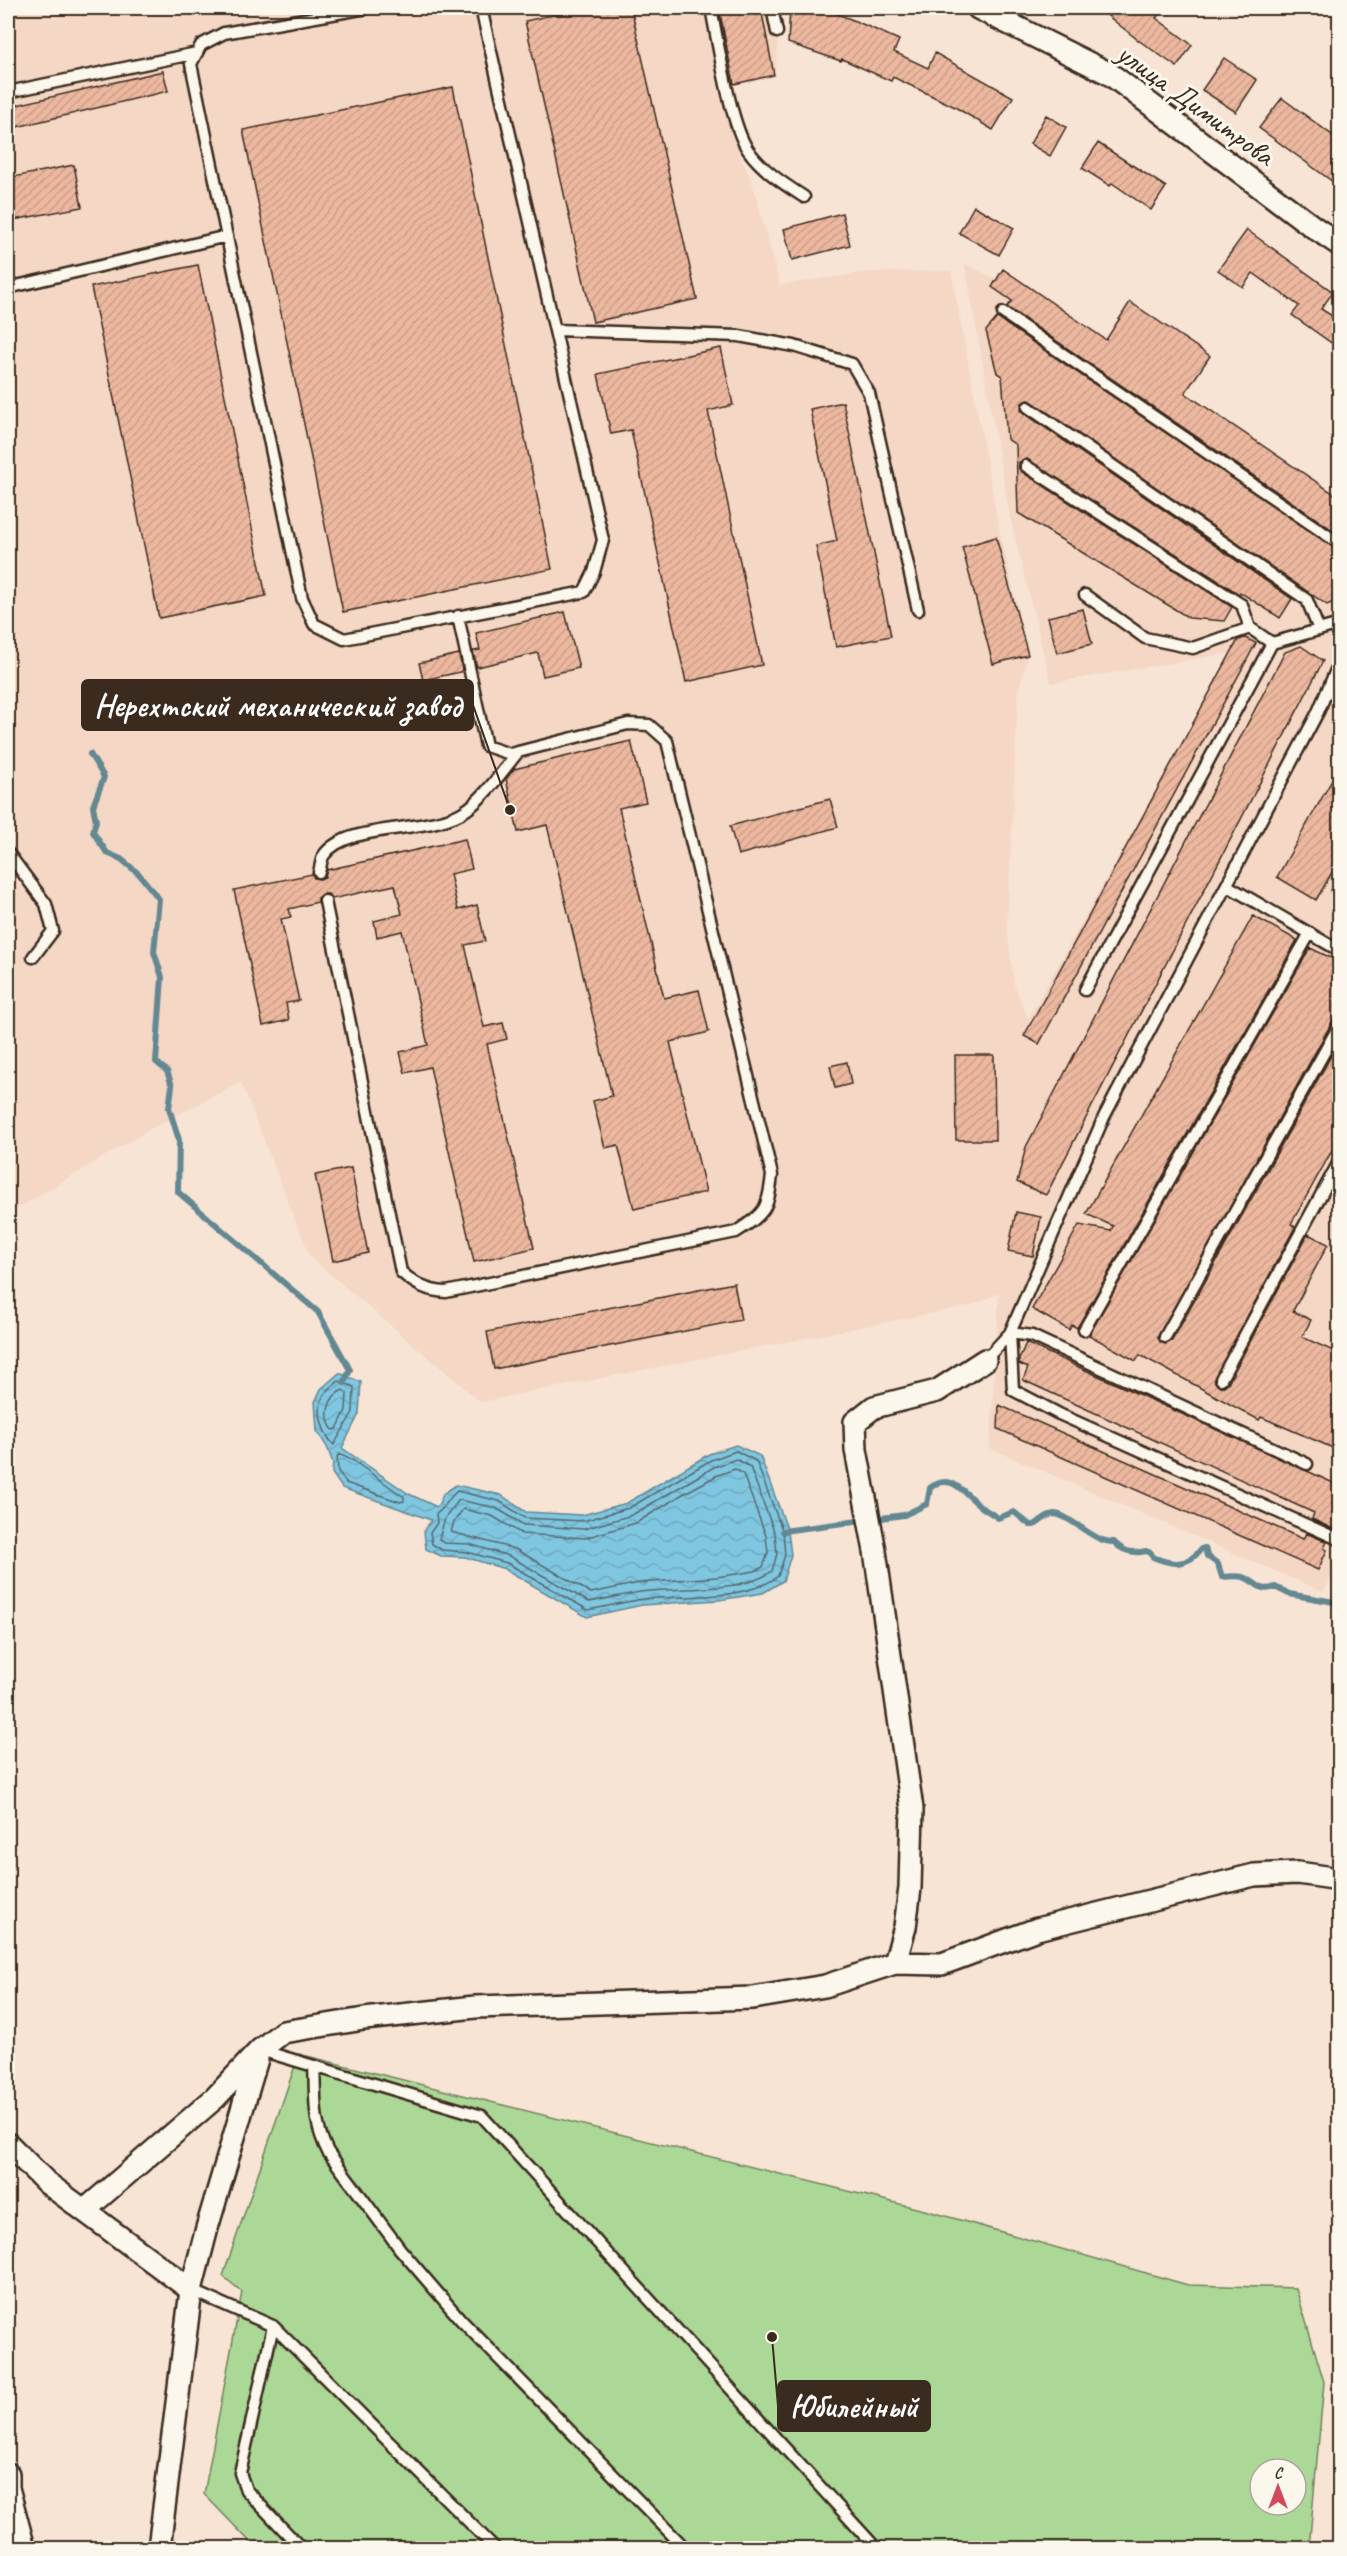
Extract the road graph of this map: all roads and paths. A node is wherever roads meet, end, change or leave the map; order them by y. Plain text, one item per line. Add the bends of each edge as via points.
1 (367, 8) edge
2 (481, 8) edge
3 (711, 8) edge
4 (772, 8) edge
5 (978, 8) edge
6 (777, 32) dead end
7 (197, 53) junction
8 (8, 92) edge
9 (804, 197) dead end
10 (227, 236) junction
11 (1340, 245) edge
12 (8, 288) edge
13 (1003, 313) dead end
14 (555, 330) junction
15 (1028, 407) dead end
16 (1026, 466) dead end
17 (1340, 544) edge
18 (1085, 595) dead end
19 (918, 610) dead end
20 (458, 616) junction
21 (1340, 624) edge
22 (1250, 628) junction
23 (1319, 630) junction
24 (1272, 643) junction
25 (1340, 661) edge
26 (518, 752) junction
27 (8, 853) edge
28 (320, 872) dead end
29 (1228, 886) junction
30 (325, 901) dead end
31 (1310, 933) junction
32 (1340, 951) edge
33 (33, 957) dead end
34 (1085, 990) dead end
35 (1340, 1024) edge
36 (1340, 1160) edge
37 (1084, 1330) dead end
38 (1010, 1333) junction
39 (1165, 1338) dead end
40 (986, 1360) joint
41 (1221, 1379) dead end
42 (1307, 1464) dead end
43 (1338, 1539) dead end
44 (1340, 1880) edge
45 (895, 1963) junction
46 (260, 2050) junction
47 (314, 2066) junction
48 (8, 2144) edge
49 (85, 2210) junction
50 (191, 2290) junction
51 (273, 2326) junction
52 (8, 2474) edge
53 (24, 2548) edge
54 (159, 2548) edge
55 (301, 2548) edge
56 (495, 2548) edge
57 (686, 2548) edge
58 (876, 2548) edge

1 - 7 lane via 224,33 201,45
2 - 14 lane
3 - 9 lane via 736,119 748,149 776,179
4 - 6 lane
5 - 11 street, улица Димитрова via 1110,74
7 - 8 lane
7 - 10 lane via 191,64
10 - 12 lane
10 - 20 lane via 302,598 314,624 344,639
13 - 17 lane
14 - 19 lane via 739,336 795,346 852,364 869,393
14 - 20 lane via 603,540 594,573 584,592
15 - 23 lane via 1307,600
16 - 22 lane via 1242,605
18 - 22 lane via 1145,638 1193,648
20 - 26 lane via 486,746 510,754
21 - 23 lane
22 - 24 lane
23 - 24 lane
24 - 34 lane
25 - 29 lane via 1318,712
26 - 28 lane via 466,811 431,823 336,843 323,856
26 - 30 lane via 628,724 649,725 667,741 772,1175 769,1200 760,1216 736,1232 446,1292 416,1285 401,1272
27 - 33 lane via 46,904 53,931
29 - 31 lane
29 - 38 lane via 1104,1117
31 - 32 lane
31 - 37 lane
35 - 39 lane
36 - 41 lane
38 - 40 lane
38 - 42 lane via 1032,1336
38 - 43 lane via 1012,1390
40 - 45 street via 937,1391 874,1407 855,1422 856,1450 875,1551 912,1809 910,1888
44 - 45 street via 1298,1873 1254,1875 1037,1929 942,1964
45 - 46 street via 825,1986 753,1998 475,2007 364,2019 283,2032
46 - 47 lane
46 - 49 street via 215,2098
46 - 50 street
47 - 57 lane via 319,2134 333,2160 400,2249 461,2320
47 - 58 lane via 482,2116
48 - 49 street via 47,2183
49 - 50 street
50 - 51 lane
50 - 54 street
51 - 55 lane via 240,2473 246,2490
51 - 56 lane
52 - 53 street

